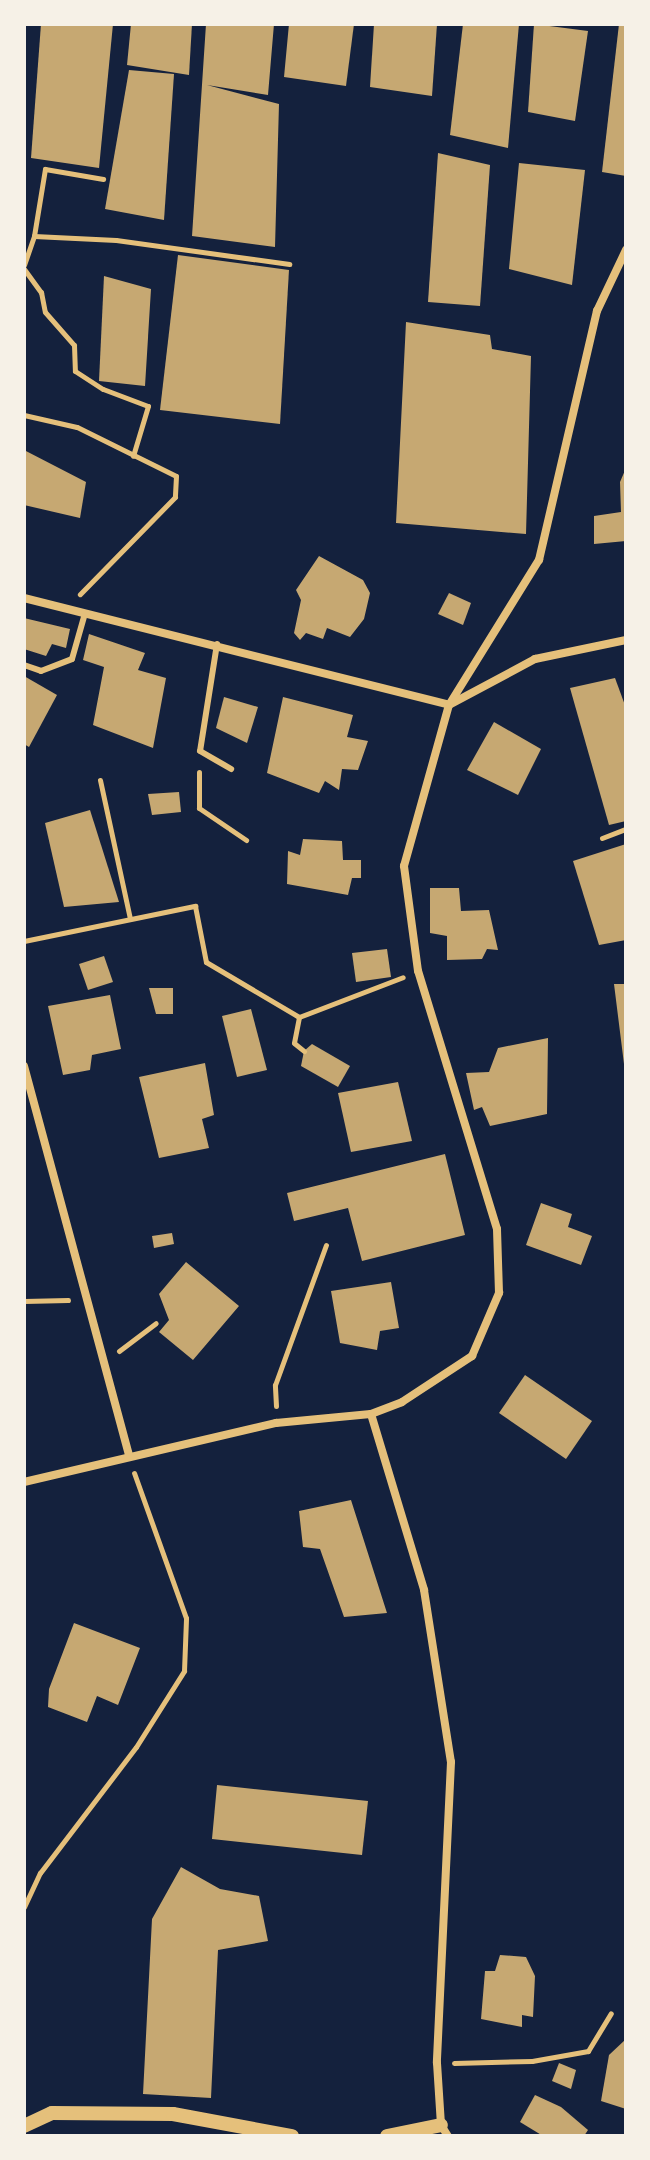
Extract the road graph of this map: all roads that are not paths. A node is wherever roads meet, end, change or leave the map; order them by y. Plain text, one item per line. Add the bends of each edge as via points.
1 (626, 250) edge
2 (24, 598) edge
3 (84, 617) junction
4 (626, 640) edge
5 (217, 644) junction
6 (24, 665) edge
7 (449, 705) junction
8 (231, 769) dead end
9 (24, 1066) edge
10 (371, 1414) junction
11 (129, 1456) junction
12 (24, 1482) edge
13 (24, 2126) edge
14 (445, 2130) edge
15 (292, 2136) edge
16 (387, 2136) edge

1 - 7 street via 597,311 539,560
2 - 3 street
3 - 5 street
3 - 6 lane via 72,659 41,671
4 - 7 street via 535,659
5 - 7 street
5 - 8 lane via 200,751
7 - 10 street via 404,866 418,971 497,1229 499,1293 472,1356 402,1402
9 - 11 street
10 - 11 street via 276,1423
10 - 14 street via 424,1590 451,1762 437,2063
11 - 12 street
13 - 15 street via 52,2113 173,2114
14 - 16 street

